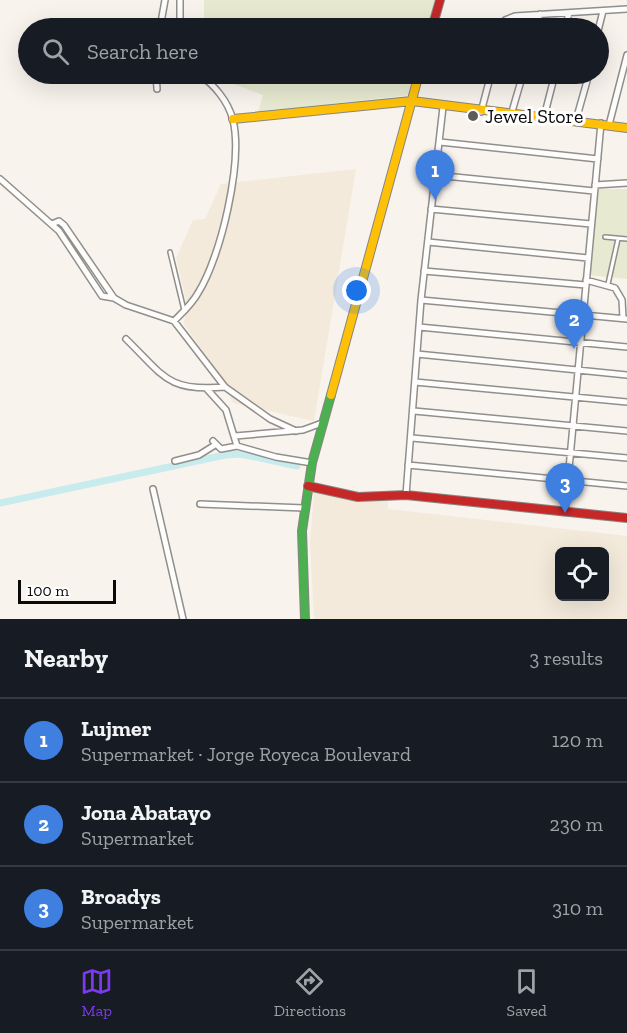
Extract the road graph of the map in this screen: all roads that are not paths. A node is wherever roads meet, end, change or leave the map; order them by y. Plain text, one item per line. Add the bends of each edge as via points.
1 (165, 0) edge
2 (180, 0) edge
3 (440, 0) edge
4 (627, 9) edge
5 (603, 11) junction
6 (569, 13) junction
7 (540, 14) junction
8 (162, 18) edge
9 (180, 18) edge
10 (435, 18) edge
11 (509, 18) edge
12 (539, 18) edge
13 (568, 18) edge
14 (601, 18) edge
15 (627, 55) edge
16 (157, 84) edge
17 (211, 84) edge
18 (416, 84) edge
19 (487, 84) edge
20 (520, 84) edge
21 (552, 84) edge
22 (585, 84) edge
23 (157, 89) dead end
24 (412, 101) junction
25 (443, 107) junction
26 (480, 112) junction
27 (511, 115) junction
28 (544, 117) junction
29 (233, 119) junction
30 (576, 120) junction
31 (605, 124) junction
32 (627, 128) edge
33 (440, 142) junction
34 (598, 159) junction
35 (435, 175) junction
36 (0, 179) edge
37 (627, 183) edge
38 (594, 188) junction
39 (431, 209) junction
40 (52, 224) junction
41 (591, 224) junction
42 (604, 237) dead end
43 (618, 239) junction
44 (627, 239) edge
45 (428, 243) junction
46 (170, 252) dead end
47 (588, 258) junction
48 (424, 271) junction
49 (586, 283) junction
50 (608, 285) junction
51 (114, 298) junction
52 (421, 300) junction
53 (184, 310) junction
54 (584, 314) junction
55 (625, 318) edge
56 (174, 321) junction
57 (419, 327) junction
58 (126, 339) dead end
59 (582, 342) junction
60 (627, 347) edge
61 (417, 354) junction
62 (579, 371) junction
63 (627, 375) edge
64 (415, 382) junction
65 (225, 387) junction
66 (206, 388) junction
67 (577, 398) junction
68 (627, 402) edge
69 (414, 411) junction
70 (322, 423) junction
71 (574, 426) junction
72 (296, 430) junction
73 (627, 431) edge
74 (235, 436) junction
75 (412, 438) junction
76 (237, 446) junction
77 (572, 453) junction
78 (627, 458) edge
79 (175, 461) dead end
80 (408, 465) junction
81 (310, 474) junction
82 (569, 481) junction
83 (627, 486) edge
84 (153, 489) dead end
85 (406, 495) junction
86 (200, 504) dead end
87 (304, 508) junction
88 (565, 512) junction
89 (627, 518) edge
90 (183, 619) edge
91 (305, 619) edge

1 - 8 street
2 - 9 street
3 - 10 street
4 - 5 street
5 - 6 street
5 - 14 street
6 - 7 street
6 - 13 street
7 - 11 street
7 - 12 street
15 - 31 street
16 - 23 street
17 - 29 street
18 - 24 street
19 - 26 street
20 - 27 street
21 - 28 street
22 - 30 street
24 - 25 street
24 - 29 street
24 - 70 street
25 - 26 street
25 - 33 street
26 - 27 street
27 - 28 street
28 - 30 street
29 - 53 street via 235,160 223,227 205,281
30 - 31 street
31 - 32 street
31 - 34 street
33 - 34 street
33 - 35 street
34 - 38 street
35 - 38 street
35 - 39 street
36 - 40 street
37 - 38 street
38 - 41 street
39 - 41 street
39 - 45 street
40 - 51 street via 102,296
40 - 51 street via 59,221 64,225
41 - 47 street
42 - 43 lane
43 - 44 lane
43 - 50 lane
45 - 47 street
45 - 48 street
46 - 53 lane
47 - 49 street
48 - 49 street
48 - 52 street
49 - 50 street
49 - 54 street
50 - 55 street via 619,292
51 - 56 street
52 - 54 street
52 - 57 street
53 - 56 street
54 - 55 street
54 - 59 street
56 - 65 street
57 - 59 street
57 - 61 street
58 - 66 street via 172,384
59 - 60 street
59 - 62 street
61 - 62 street
61 - 64 street
62 - 63 street
62 - 67 street
64 - 67 street
64 - 69 street
65 - 66 street
65 - 72 street via 270,419
66 - 74 street via 226,410
67 - 68 street
67 - 71 street
69 - 71 street
69 - 75 street
70 - 72 street
70 - 81 street
71 - 73 street
71 - 77 street
72 - 74 street
74 - 76 street
75 - 77 street
75 - 80 street
76 - 79 street via 221,449 214,443 199,455
76 - 81 street via 276,457
77 - 78 street
77 - 82 street
80 - 82 street
80 - 85 street
81 - 85 street via 358,497
81 - 87 street
82 - 83 street
82 - 88 street
84 - 90 street
85 - 88 street
86 - 87 street
87 - 91 street via 301,546
88 - 89 street

